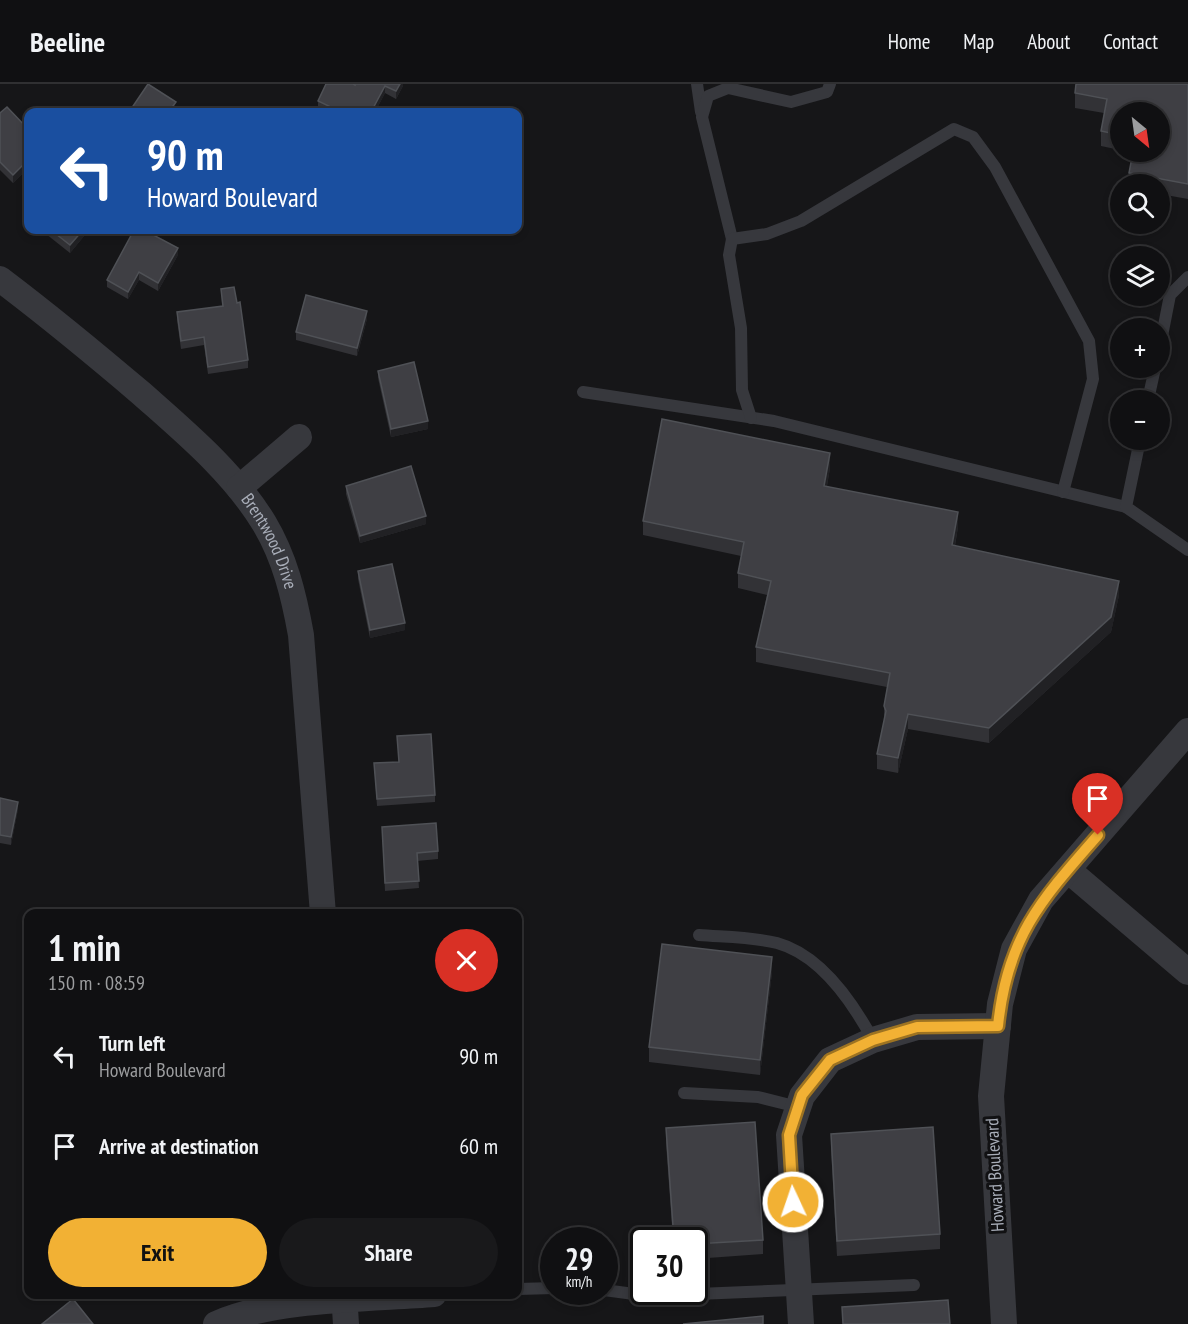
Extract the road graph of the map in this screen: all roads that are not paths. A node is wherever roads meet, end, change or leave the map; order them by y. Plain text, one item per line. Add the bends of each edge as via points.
1 (697, 84) edge
2 (830, 84) edge
3 (702, 117) junction
4 (732, 239) junction
5 (1188, 278) edge
6 (0, 279) edge
7 (1165, 318) edge
8 (583, 393) dead end
9 (751, 418) junction
10 (299, 437) dead end
11 (1138, 450) edge
12 (238, 488) junction
13 (1063, 492) junction
14 (1126, 507) junction
15 (1188, 550) edge
16 (1188, 731) edge
17 (1068, 870) junction
18 (323, 909) edge
19 (699, 935) dead end
20 (1188, 972) edge
21 (998, 1026) junction
22 (873, 1040) junction
23 (684, 1093) dead end
24 (798, 1107) junction
25 (914, 1285) dead end
26 (540, 1288) edge
27 (522, 1289) edge
28 (799, 1290) junction
29 (618, 1292) edge
30 (397, 1299) edge
31 (345, 1306) edge
32 (216, 1324) edge
33 (801, 1324) edge
34 (1004, 1324) edge

1 - 3 lane
2 - 3 lane via 827,92 791,102 728,88 708,96
3 - 4 lane
4 - 9 lane via 729,255 741,328 742,390
4 - 13 lane via 767,234 801,221 954,129 973,137 995,167 1089,341 1093,379
5 - 7 lane via 1170,295
6 - 12 street, Brentwood Drive via 93,352 179,427
8 - 9 lane
9 - 13 lane
10 - 12 street
11 - 14 lane
12 - 18 street, Brentwood Drive via 264,523 294,596 302,647
13 - 14 lane
14 - 15 lane
16 - 17 street, Howard Boulevard
17 - 20 street
17 - 21 street, Howard Boulevard via 1041,900 1014,949
19 - 22 lane via 777,943 794,950 841,992
21 - 22 street via 917,1027
21 - 34 street, Howard Boulevard via 991,1096
22 - 24 street via 830,1060 802,1095
23 - 24 lane via 758,1097
24 - 28 street via 789,1135
25 - 28 lane
26 - 27 lane
28 - 29 lane via 648,1296
28 - 33 street
30 - 31 street
31 - 32 street via 259,1311

